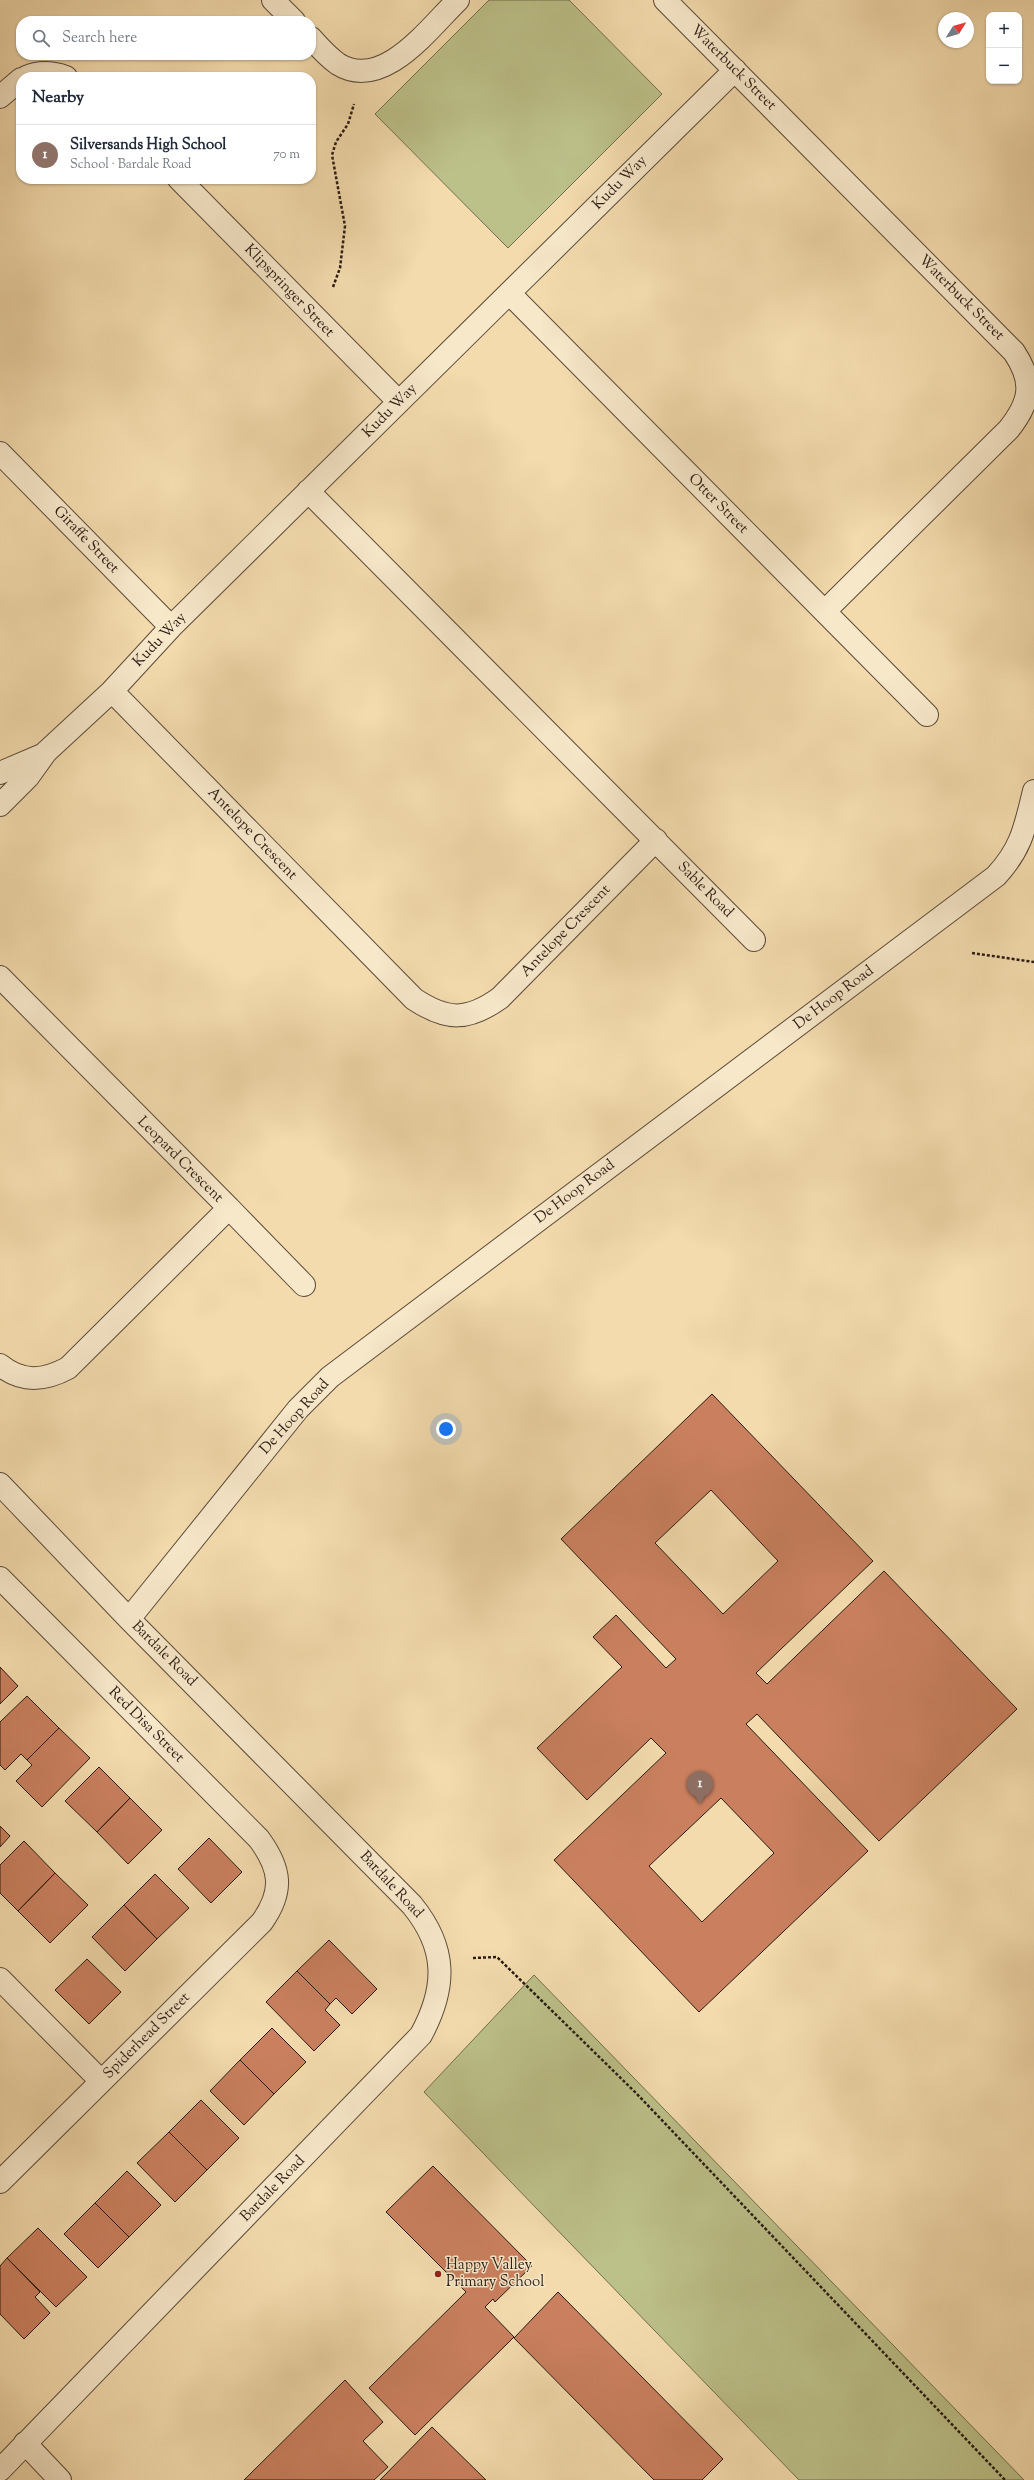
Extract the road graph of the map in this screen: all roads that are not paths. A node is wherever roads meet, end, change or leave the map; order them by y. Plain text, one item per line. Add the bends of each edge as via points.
1 (273, 0) edge
2 (458, 0) edge
3 (665, 0) edge
4 (289, 16) edge
5 (316, 43) edge
6 (735, 70) junction
7 (16, 83) edge
8 (0, 97) edge
9 (185, 184) edge
10 (509, 293) junction
11 (399, 402) junction
12 (0, 453) edge
13 (308, 492) junction
14 (825, 611) junction
15 (171, 627) junction
16 (112, 691) junction
17 (927, 715) dead end
18 (46, 752) junction
19 (0, 774) edge
20 (1034, 791) edge
21 (0, 805) edge
22 (656, 840) junction
23 (754, 940) dead end
24 (2, 983) edge
25 (228, 1208) junction
26 (304, 1285) dead end
27 (0, 1365) edge
28 (0, 1484) edge
29 (0, 1578) edge
30 (129, 1619) junction
31 (278, 1880) joint
32 (0, 1979) edge
33 (101, 2081) junction
34 (0, 2182) edge
35 (25, 2443) junction
36 (0, 2470) edge
37 (60, 2480) edge

1 - 4 street
2 - 5 street via 396,60 375,70 364,71 338,64
3 - 6 street, Waterbuck Street
6 - 10 street, Kudu Way
6 - 14 street, Waterbuck Street via 1014,352 1028,380 1025,407 1010,429
7 - 8 street
9 - 11 street, Klipspringer Street
10 - 11 street, Kudu Way
10 - 14 street, Otter Street
11 - 13 street, Kudu Way
12 - 15 street, Giraffe Street
13 - 15 street, Kudu Way
13 - 22 street
14 - 17 street, Otter Street
15 - 16 street, Kudu Way
16 - 18 street, Kudu Way
16 - 22 street, Antelope Crescent via 414,999 430,1010 444,1014 460,1017 475,1013 500,998
18 - 19 street, Kudu Way
18 - 21 street, Kudu Way via 28,777
20 - 30 street, De Hoop Road via 1019,844 996,876 330,1377 298,1409
22 - 23 street, Sable Road
24 - 25 street, Leopard Crescent
25 - 26 street
25 - 27 street, Leopard Crescent via 68,1368 52,1376 34,1379 20,1377
28 - 30 street, Bardale Road
29 - 31 street, Red Disa Street via 259,1839 276,1868
30 - 35 street, Bardale Road via 412,1905 425,1921 434,1940 440,1960 440,1986 434,2011 422,2035
31 - 33 street, Spiderhead Street via 271,1909 262,1922
32 - 33 street
33 - 34 street, Spiderhead Street
35 - 36 street, Bardale Road
35 - 37 street

